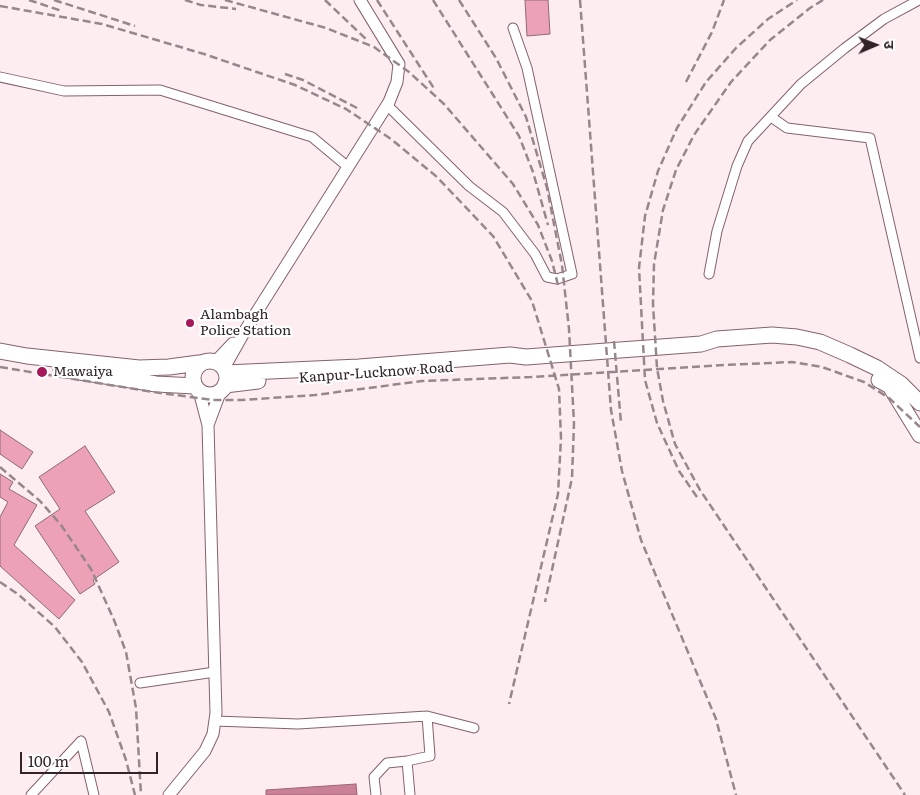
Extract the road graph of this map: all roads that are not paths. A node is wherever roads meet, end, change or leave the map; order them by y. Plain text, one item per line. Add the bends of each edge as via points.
1 (360, 0) edge
2 (919, 0) edge
3 (513, 28) dead end
4 (0, 78) edge
5 (387, 105) junction
6 (771, 117) junction
7 (348, 168) junction
8 (709, 274) dead end
9 (701, 344) junction
10 (0, 351) edge
11 (920, 358) edge
12 (0, 359) edge
13 (199, 364) junction
14 (222, 376) junction
15 (197, 388) junction
16 (920, 404) edge
17 (208, 425) junction
18 (919, 431) edge
19 (215, 672) junction
20 (140, 683) dead end
21 (427, 716) junction
22 (215, 721) junction
23 (474, 728) dead end
24 (408, 761) junction
25 (31, 795) edge
26 (94, 795) edge
27 (169, 795) edge
28 (376, 795) edge
29 (410, 795) edge

1 - 5 street via 399,64
2 - 6 street via 884,19 845,48 802,84
3 - 5 street via 526,68 572,274 557,279 547,277 535,254 503,212 468,186
4 - 7 street via 64,90 160,90 312,137
5 - 7 street
6 - 8 street via 748,141 737,166 717,231
6 - 11 street via 787,128 870,138
7 - 14 street via 246,328
9 - 14 main road, Kanpur-Lucknow Road via 526,357 509,363 242,382
9 - 16 main road via 717,339 772,335 820,342 877,368
9 - 18 main road via 716,348 792,345 817,351 890,386
10 - 13 main road, Kanpur-Lucknow Road via 139,368
12 - 15 main road, Kanpur-Lucknow Road
13 - 14 main road, Kanpur-Lucknow Road via 207,361
13 - 15 main road via 194,374
14 - 15 main road, Kanpur-Lucknow Road via 213,394 208,395
14 - 17 street
15 - 17 street
17 - 19 street
19 - 20 street
19 - 22 street
21 - 22 street via 298,724
21 - 23 street
21 - 24 street via 430,756
22 - 27 street via 205,751
24 - 28 street via 387,763 374,777
24 - 29 street
25 - 26 street via 81,741

